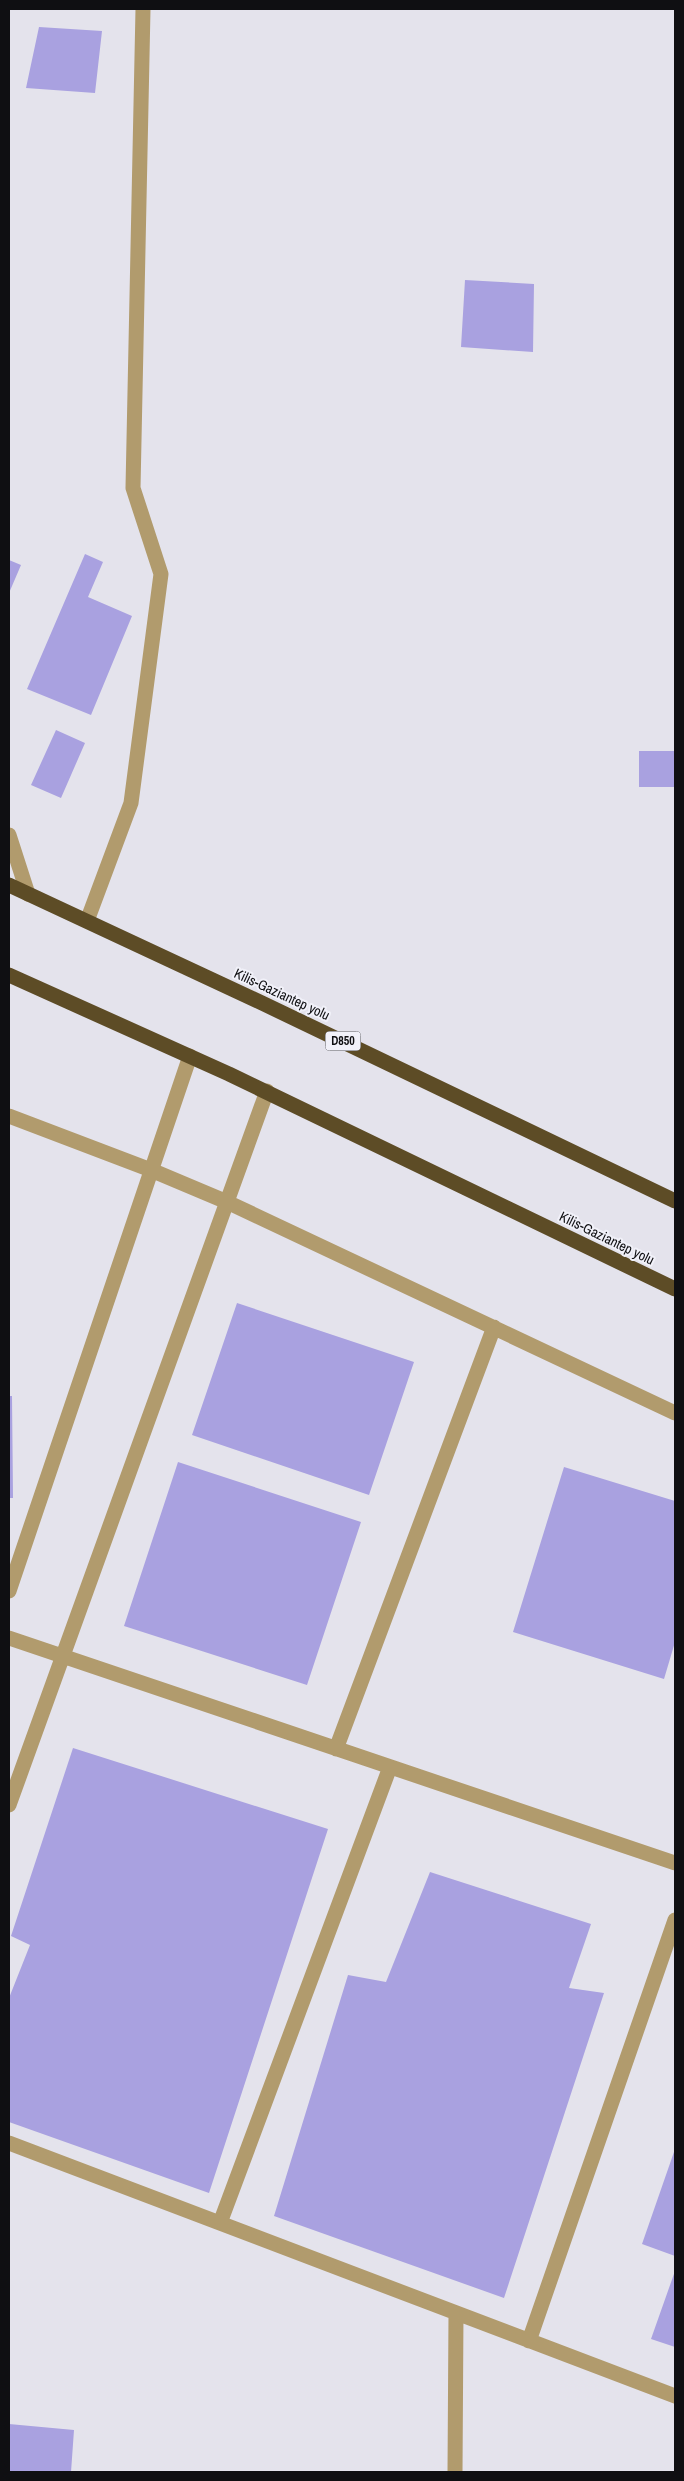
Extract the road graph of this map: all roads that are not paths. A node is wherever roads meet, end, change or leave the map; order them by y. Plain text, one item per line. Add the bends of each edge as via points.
1 (143, 9) edge
2 (9, 835) edge
3 (9, 885) edge
4 (28, 894) junction
5 (86, 921) junction
6 (9, 975) edge
7 (190, 1056) junction
8 (267, 1091) junction
9 (9, 1116) edge
10 (151, 1170) junction
11 (675, 1201) edge
12 (227, 1202) junction
13 (675, 1289) edge
14 (494, 1327) junction
15 (675, 1413) edge
16 (9, 1591) edge
17 (9, 1638) edge
18 (62, 1657) junction
19 (336, 1749) junction
20 (390, 1767) junction
21 (9, 1805) edge
22 (675, 1863) edge
23 (675, 1920) edge
24 (9, 2143) edge
25 (220, 2224) junction
26 (456, 2313) junction
27 (529, 2341) junction
28 (675, 2396) edge
29 (456, 2472) edge

1 - 5 street via 133,488 161,574 131,803
2 - 4 street
3 - 4 highway, Kilis-Gaziantep yolu / D850
4 - 5 highway, Kilis-Gaziantep yolu / D850
5 - 11 highway, Kilis-Gaziantep yolu / D850
6 - 7 highway, Kilis-Gaziantep yolu
7 - 8 highway, Kilis-Gaziantep yolu
7 - 10 street
8 - 12 street
8 - 13 highway, Kilis-Gaziantep yolu
9 - 10 street
10 - 12 street
10 - 16 street
12 - 14 street
12 - 18 street
14 - 15 street
14 - 19 street
17 - 18 street
18 - 19 street
18 - 21 street
19 - 20 street
20 - 22 street
20 - 25 street
23 - 27 street
24 - 25 street
25 - 26 street
26 - 27 street
26 - 29 street
27 - 28 street

